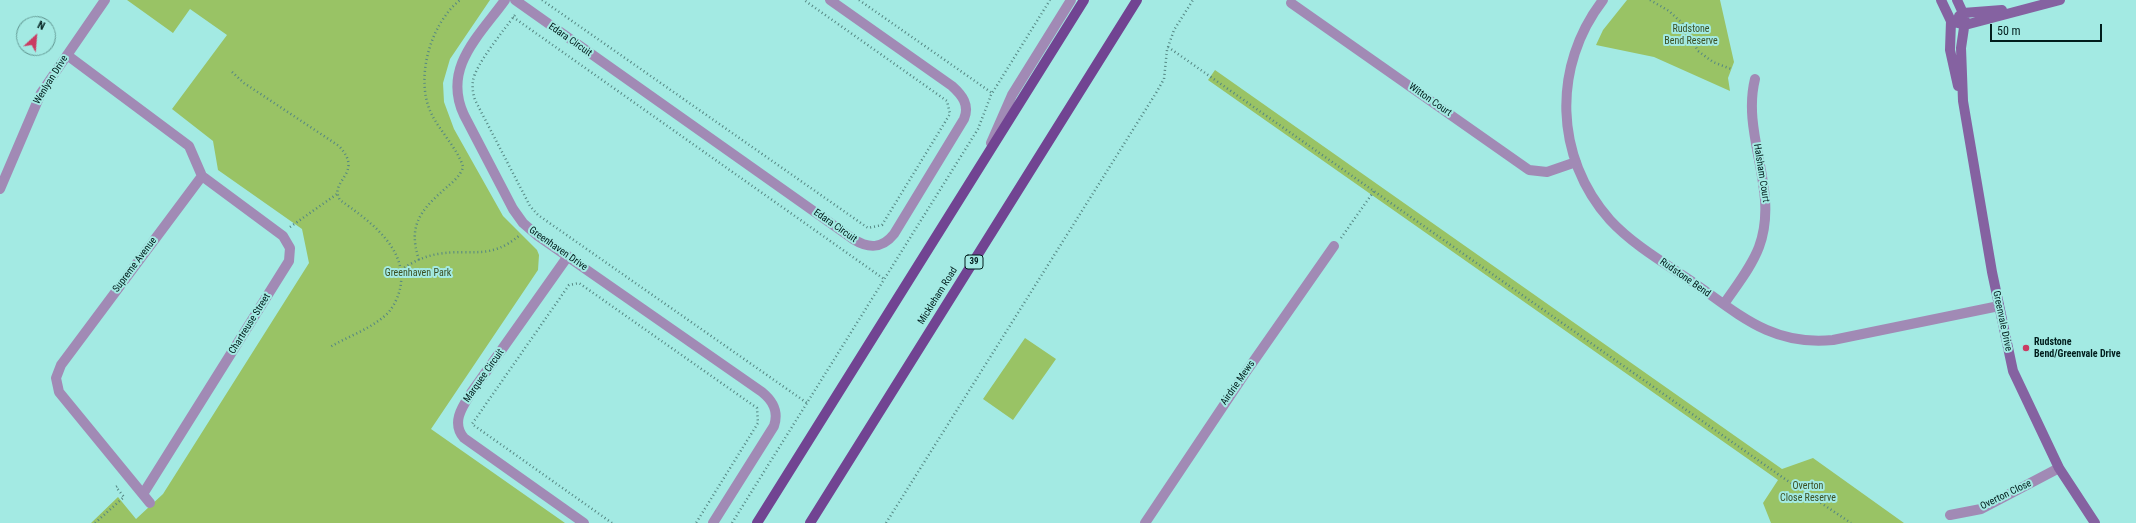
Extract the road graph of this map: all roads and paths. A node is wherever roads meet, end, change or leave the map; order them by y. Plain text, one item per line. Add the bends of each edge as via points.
1 (105, 0) edge
2 (460, 0) edge
3 (505, 0) edge
4 (542, 0) edge
5 (804, 0) edge
6 (830, 0) edge
7 (859, 0) edge
8 (1050, 0) edge
9 (1071, 0) edge
10 (1084, 0) edge
11 (1137, 0) edge
12 (1193, 0) edge
13 (1603, 0) edge
14 (1650, 0) edge
15 (1942, 0) edge
16 (1957, 0) edge
17 (2060, 0) edge
18 (518, 3) edge
19 (1291, 3) dead end
20 (2024, 8) junction
21 (1963, 13) junction
22 (513, 17) junction
23 (1951, 21) junction
24 (1964, 25) junction
25 (1168, 47) junction
26 (67, 55) junction
27 (1731, 69) dead end
28 (232, 72) dead end
29 (1756, 79) dead end
30 (992, 94) junction
31 (1963, 101) junction
32 (986, 156) junction
33 (1576, 162) junction
34 (202, 176) junction
35 (0, 189) edge
36 (1374, 191) junction
37 (337, 194) junction
38 (538, 215) junction
39 (527, 227) junction
40 (283, 236) junction
41 (1334, 246) joint
42 (568, 256) junction
43 (419, 260) junction
44 (401, 270) junction
45 (884, 279) junction
46 (1724, 304) junction
47 (1999, 306) junction
48 (330, 348) dead end
49 (807, 403) junction
50 (2059, 468) junction
51 (129, 477) junction
52 (143, 494) junction
53 (150, 503) dead end
54 (1950, 515) dead end
55 (95, 523) edge
56 (584, 523) edge
57 (612, 523) edge
58 (696, 523) edge
59 (713, 523) edge
60 (732, 523) edge
61 (757, 523) edge
62 (810, 523) edge
63 (886, 523) edge
64 (1145, 523) edge
65 (1851, 523) edge
66 (2095, 523) edge

1 - 26 street, Wenlyan Drive
2 - 43 path via 448,12 429,49 423,87 431,114 463,168 418,219 414,235
3 - 39 street, Greenhaven Drive via 462,61 457,75 456,93 464,115 513,209
4 - 5 path via 868,228 882,225 950,114 947,101
6 - 18 street, Edara Circuit via 948,83 958,91 966,105 966,115 960,126 894,234 885,243 876,246 863,245 853,239
7 - 30 path
8 - 30 path
9 - 32 street via 1012,95
10 - 32 main road
11 - 62 main road, Mickleham Road / 39
12 - 25 path via 1174,30
13 - 33 street, Rudstone Bend via 1580,38 1569,71 1566,108
14 - 27 path via 1669,11 1682,23 1698,51
15 - 23 street, Greenvale Drive
16 - 21 street, Greenvale Drive
17 - 20 street
18 - 22 path
19 - 33 street, Witton Court via 1529,170 1547,172
20 - 21 street
20 - 24 street
21 - 23 street
21 - 24 street, Greenvale Drive
22 - 38 path via 479,66 472,81 472,89 478,107 530,206
22 - 45 path
23 - 24 street
23 - 31 street, Greenvale Drive via 1951,61
24 - 31 street, Greenvale Drive via 1961,48
25 - 36 path
25 - 63 path via 1164,79 1156,93
26 - 34 street via 189,146
26 - 35 street, Wenlyan Drive via 35,104
28 - 37 path via 244,83 339,146 348,158 348,171 337,189
29 - 46 street, Halsham Court via 1751,105 1765,195 1766,221 1754,259
30 - 45 path via 978,129
31 - 47 street, Greenvale Drive
32 - 61 main road
33 - 46 street, Rudstone Bend via 1599,207 1615,225 1640,246
34 - 40 street
34 - 51 street, Supreme Avenue via 61,365 56,378 59,392
36 - 41 path
36 - 65 path
37 - 40 path via 298,221
37 - 44 path via 340,200 380,232 392,249
38 - 39 path
38 - 49 path
39 - 42 street, Greenhaven Drive
39 - 43 path via 513,241 497,250 439,254
40 - 52 street, Chartreuse Street via 290,248 289,261
41 - 64 street, Airdrie Mews
42 - 56 street, Marquee Circuit via 471,393 461,410 458,423 459,431 464,438
42 - 59 street, Greenhaven Drive via 762,392 775,407 774,426
43 - 44 path
44 - 48 path via 400,289 391,309 368,328
45 - 49 path
46 - 47 street, Rudstone Bend via 1749,322 1777,336 1813,341 1857,335
47 - 50 street, Greenvale Drive via 2013,371
49 - 60 path
50 - 54 street, Overton Close via 1982,509
50 - 66 street, Greenvale Drive
51 - 52 street, Supreme Avenue
51 - 55 path via 116,487 124,497
52 - 53 street, Supreme Avenue
57 - 58 path via 472,424 569,285 580,283 757,408 758,423

